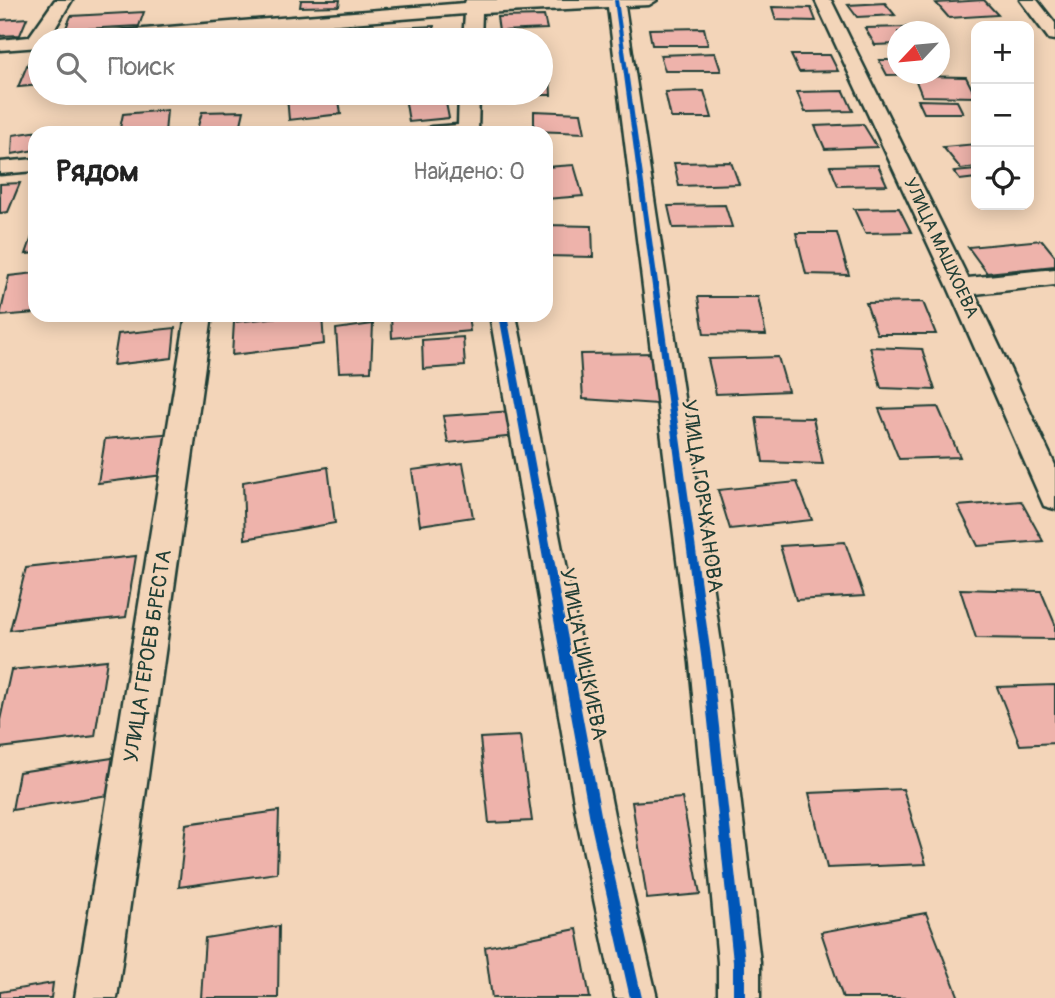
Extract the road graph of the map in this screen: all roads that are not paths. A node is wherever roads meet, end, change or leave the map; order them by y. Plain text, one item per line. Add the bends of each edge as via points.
1 (64, 0) edge
2 (649, 0) edge
3 (823, 0) edge
4 (1028, 0) edge
5 (617, 2) edge
6 (473, 4) edge
7 (265, 9) dead end
8 (258, 26) junction
9 (46, 28) edge
10 (231, 28) edge
11 (472, 28) edge
12 (1055, 35) edge
13 (28, 43) edge
14 (0, 45) edge
15 (469, 105) edge
16 (468, 126) edge
17 (28, 166) edge
18 (0, 168) edge
19 (1055, 277) edge
20 (960, 287) junction
21 (198, 322) edge
22 (504, 322) edge
23 (1055, 497) edge
24 (96, 998) edge
25 (636, 998) edge
26 (739, 998) edge

1 - 9 street
2 - 5 street
3 - 20 street, УЛИЦА МАШХОЕВА
4 - 12 street
5 - 6 street
5 - 26 street, УЛИЦА ГОРЧХАНОВА via 708,663
6 - 8 street
6 - 11 street
7 - 8 street
8 - 10 street
13 - 14 street
15 - 16 street
17 - 18 street
19 - 20 street
20 - 23 street, УЛИЦА МАШХОЕВА
21 - 24 street, УЛИЦА ГЕРОЕВ БРЕСТА
22 - 25 street, УЛИЦА ЦИЦКИЕВА via 597,825

